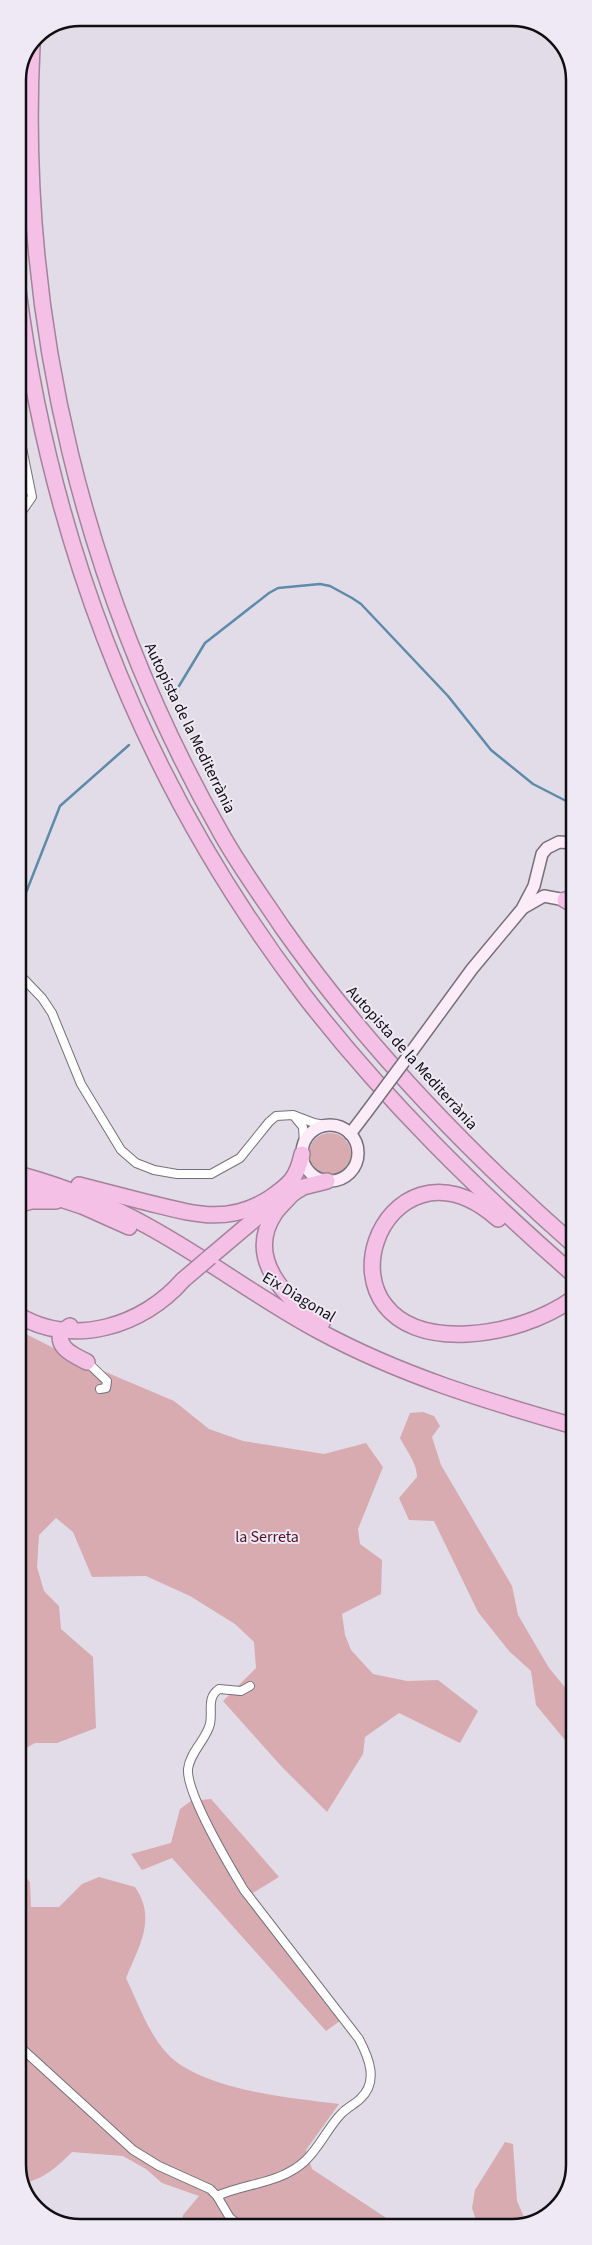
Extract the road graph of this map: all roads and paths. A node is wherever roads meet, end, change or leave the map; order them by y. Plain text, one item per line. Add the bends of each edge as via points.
1 (32, 57) edge
2 (26, 340) edge
3 (26, 467) edge
4 (26, 506) edge
5 (566, 842) edge
6 (537, 874) junction
7 (566, 900) edge
8 (522, 909) junction
9 (26, 981) edge
10 (292, 1114) junction
11 (325, 1125) junction
12 (350, 1134) junction
13 (303, 1148) junction
14 (26, 1171) edge
15 (26, 1177) edge
16 (326, 1182) junction
17 (26, 1187) edge
18 (289, 1191) junction
19 (26, 1203) edge
20 (111, 1219) junction
21 (566, 1237) edge
22 (566, 1268) edge
23 (566, 1279) edge
24 (566, 1303) edge
25 (26, 1315) edge
26 (26, 1317) edge
27 (125, 1318) junction
28 (26, 1319) edge
29 (64, 1329) junction
30 (64, 1348) junction
31 (371, 1356) junction
32 (88, 1362) junction
33 (100, 1389) dead end
34 (566, 1424) edge
35 (566, 1432) edge
36 (250, 1686) dead end
37 (26, 2052) edge
38 (217, 2196) junction
39 (231, 2219) edge

1 - 21 highway, Autopista de la Mediterrània via 32,199 50,360 86,517 111,594 156,706 222,836 264,901 336,999 384,1057 461,1139
2 - 22 highway via 37,408 57,495 78,565 120,679 192,826 267,945 349,1050 455,1165
3 - 4 street via 32,497
5 - 6 street via 547,848 539,860
6 - 7 street via 544,888
6 - 8 street
7 - 8 street via 540,897
8 - 12 street, bridge via 493,941
9 - 10 street via 52,1013 81,1084 121,1150 136,1162 176,1174 211,1174 240,1158 273,1118
10 - 11 street
10 - 13 street via 303,1127
11 - 12 street via 341,1127
11 - 13 street via 312,1132
12 - 16 street via 358,1150 356,1165 339,1180
13 - 16 street via 306,1168 313,1176
13 - 18 highway
14 - 18 highway via 176,1210 212,1216 244,1211
15 - 31 highway, Eix Diagonal via 80,1194 134,1219 297,1318
16 - 18 highway
17 - 20 highway, Eix Diagonal
18 - 27 highway, bridge via 156,1304
18 - 31 highway via 267,1231 265,1251 270,1270 277,1284 299,1306
19 - 20 highway via 53,1201
20 - 35 highway, Eix Diagonal via 158,1242 310,1332 393,1375
23 - 24 highway via 489,1211 457,1196 431,1194 408,1201 389,1216 377,1237 372,1261 377,1291 391,1312 415,1326 443,1333 501,1329 530,1321
25 - 27 highway via 68,1322
26 - 29 highway via 44,1326
27 - 29 highway
27 - 32 highway via 106,1332 83,1337 79,1350
28 - 30 highway
29 - 30 highway via 60,1339
30 - 32 highway
31 - 34 highway, Eix Diagonal via 454,1390
32 - 33 street via 107,1381 106,1388
36 - 38 street via 241,1691 219,1689 213,1694 210,1723 188,1766 190,1786 244,1890 359,2039 371,2068 371,2081 360,2099 344,2111 304,2161 265,2183
37 - 38 street via 133,2150 159,2166 205,2186
38 - 39 street

